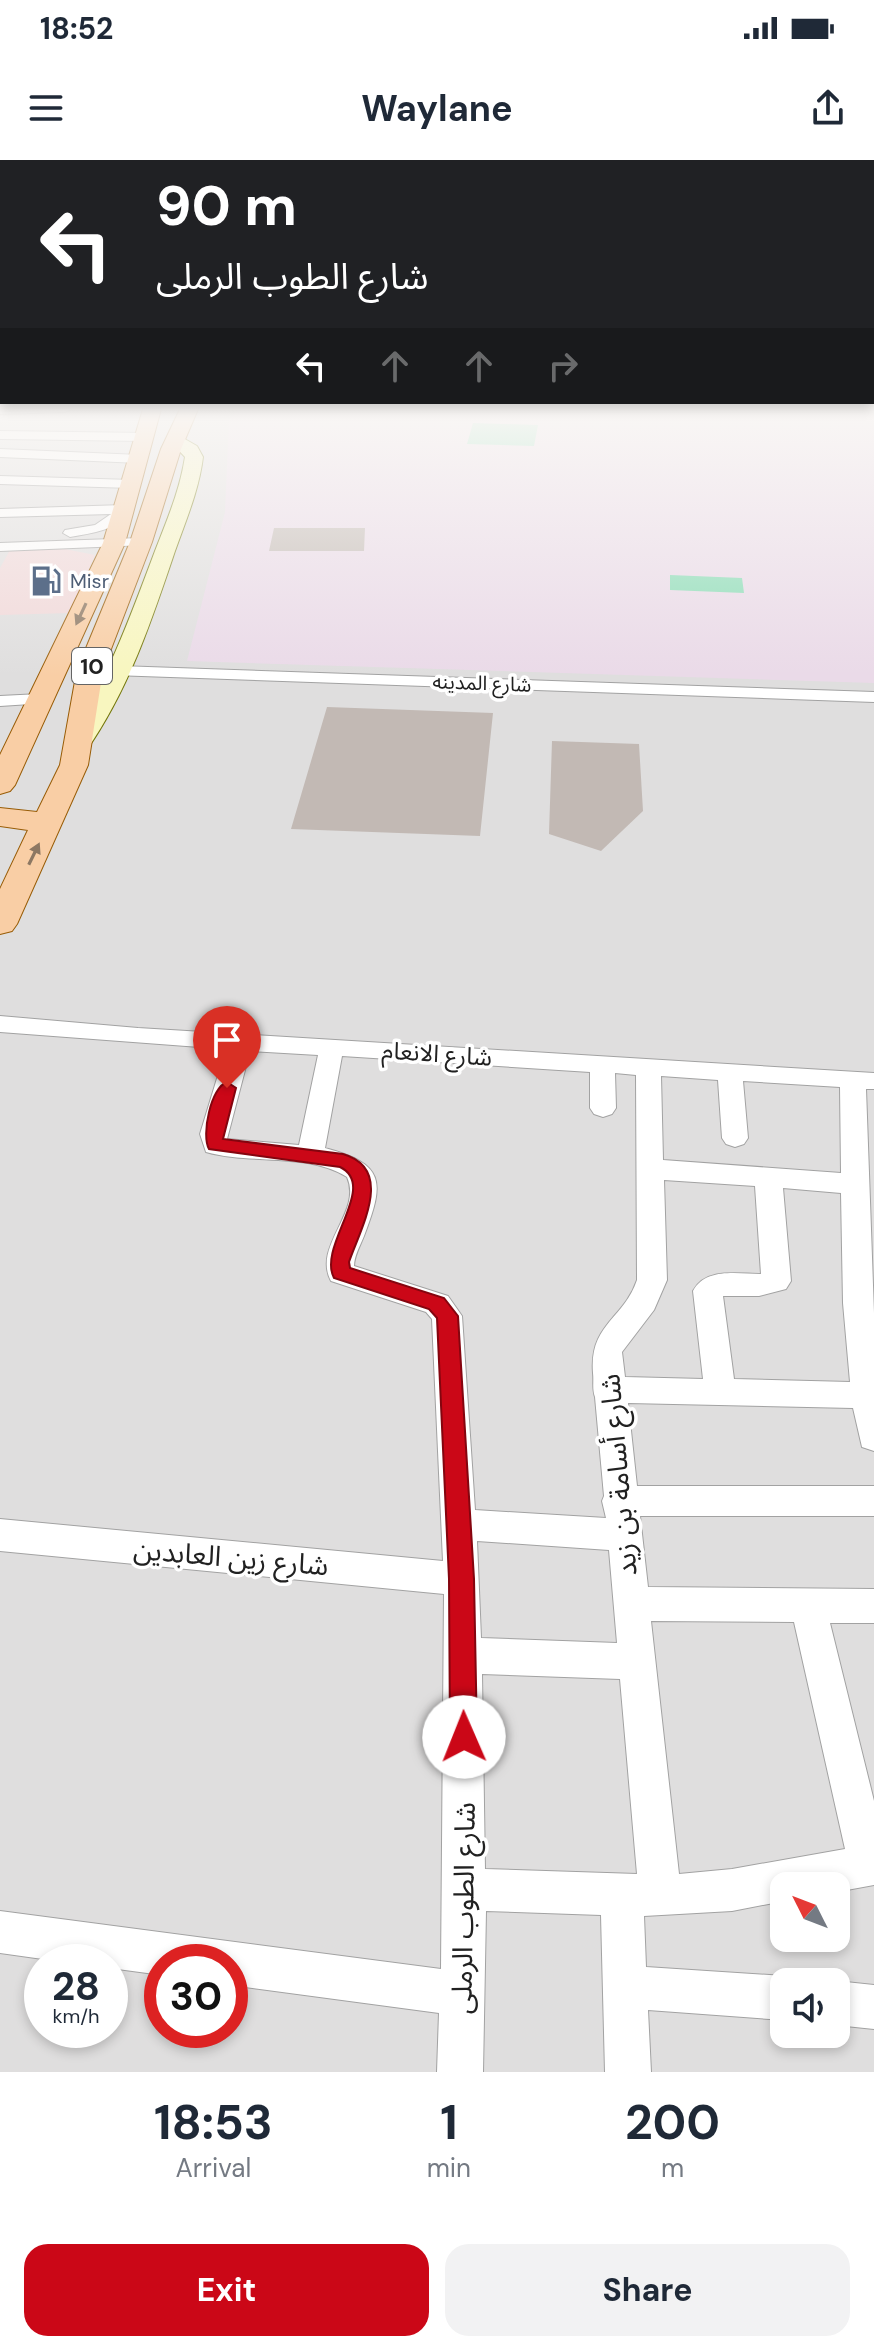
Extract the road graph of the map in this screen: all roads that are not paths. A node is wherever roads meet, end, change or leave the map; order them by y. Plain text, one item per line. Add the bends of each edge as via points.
1 (82, 498) edge
2 (121, 498) edge
3 (156, 498) edge
4 (181, 498) edge
5 (127, 500) junction
6 (0, 513) edge
7 (4, 541) edge
8 (141, 542) junction
9 (114, 543) junction
10 (90, 670) junction
11 (123, 671) junction
12 (874, 697) edge
13 (40, 699) junction
14 (0, 701) edge
15 (30, 770) edge
16 (0, 817) edge
17 (49, 823) junction
18 (0, 924) edge
19 (0, 1024) edge
20 (241, 1041) junction
21 (332, 1047) junction
22 (602, 1064) junction
23 (648, 1067) junction
24 (730, 1072) junction
25 (864, 1080) edge
26 (603, 1108) dead end
27 (735, 1138) dead end
28 (310, 1156) junction
29 (650, 1169) junction
30 (768, 1178) junction
31 (855, 1184) junction
32 (608, 1390) junction
33 (720, 1392) junction
34 (866, 1395) junction
35 (874, 1437) edge
36 (619, 1501) junction
37 (874, 1501) edge
38 (459, 1524) junction
39 (0, 1535) edge
40 (623, 1535) junction
41 (462, 1579) junction
42 (630, 1604) junction
43 (808, 1605) junction
44 (874, 1606) edge
45 (463, 1655) junction
46 (636, 1662) junction
47 (871, 1864) edge
48 (465, 1889) junction
49 (641, 1896) junction
50 (0, 1932) edge
51 (144, 1951) edge
52 (248, 1965) edge
53 (625, 1987) junction
54 (462, 1994) junction
55 (770, 1997) edge
56 (850, 2004) edge
57 (874, 2007) edge
58 (460, 2072) edge
59 (628, 2072) edge

1 - 5 street
2 - 5 street
3 - 8 main road, 10
4 - 11 main road
5 - 6 street
5 - 7 street via 90,531
5 - 9 main road, 10
7 - 9 street
8 - 9 street
8 - 10 main road, 10
9 -> 13 main road, 10
10 - 11 street, شارع المدينه
10 - 15 main road, 10
11 - 12 street, شارع المدينه
11 - 15 main road via 92,728
13 - 14 street
13 - 15 main road, 10
15 - 17 main road, 10
16 - 17 main road
18 -> 17 main road, 10
19 - 20 street, شارع الانعام
20 - 21 street, شارع الانعام
20 - 28 street, شارع الطوب الرملى via 213,1141 223,1148
21 - 22 street, شارع الانعام
21 - 28 street
22 - 23 street, شارع الانعام
22 - 26 street
23 - 24 street, شارع الانعام
23 - 29 street, شارع أسامة بن زيد
24 - 25 street, شارع الانعام
24 - 27 street
25 - 31 street
28 - 38 street, شارع الطوب الرملى via 343,1160 361,1172 364,1181 339,1262 341,1273 437,1304 447,1316
29 - 30 street
29 - 32 street, شارع أسامة بن زيد via 652,1280 642,1307 611,1339
30 - 31 street
30 - 33 street via 776,1281 708,1291
31 - 34 street via 855,1283
32 - 33 street
32 - 36 street, شارع أسامة بن زيد
33 - 34 street
34 - 35 street
36 - 37 street
36 - 40 street, شارع أسامة بن زيد
38 - 40 street
38 - 41 street, شارع الطوب الرملى
39 - 41 street, شارع زين العابدين
40 - 42 street, شارع أسامة بن زيد
41 - 45 street, شارع الطوب الرملى
42 - 43 street
42 - 46 street, شارع أسامة بن زيد
43 - 44 street
43 - 47 street
45 - 46 street
45 - 48 street, شارع الطوب الرملى
46 - 49 street, شارع أسامة بن زيد
47 - 49 street via 732,1890
48 - 49 street
48 - 54 street, شارع الطوب الرملى
49 - 53 street, شارع أسامة بن زيد
50 - 51 street
52 - 54 street
53 - 55 street
53 - 59 street, شارع أسامة بن زيد
54 - 58 street, شارع الطوب الرملى
56 - 57 street

